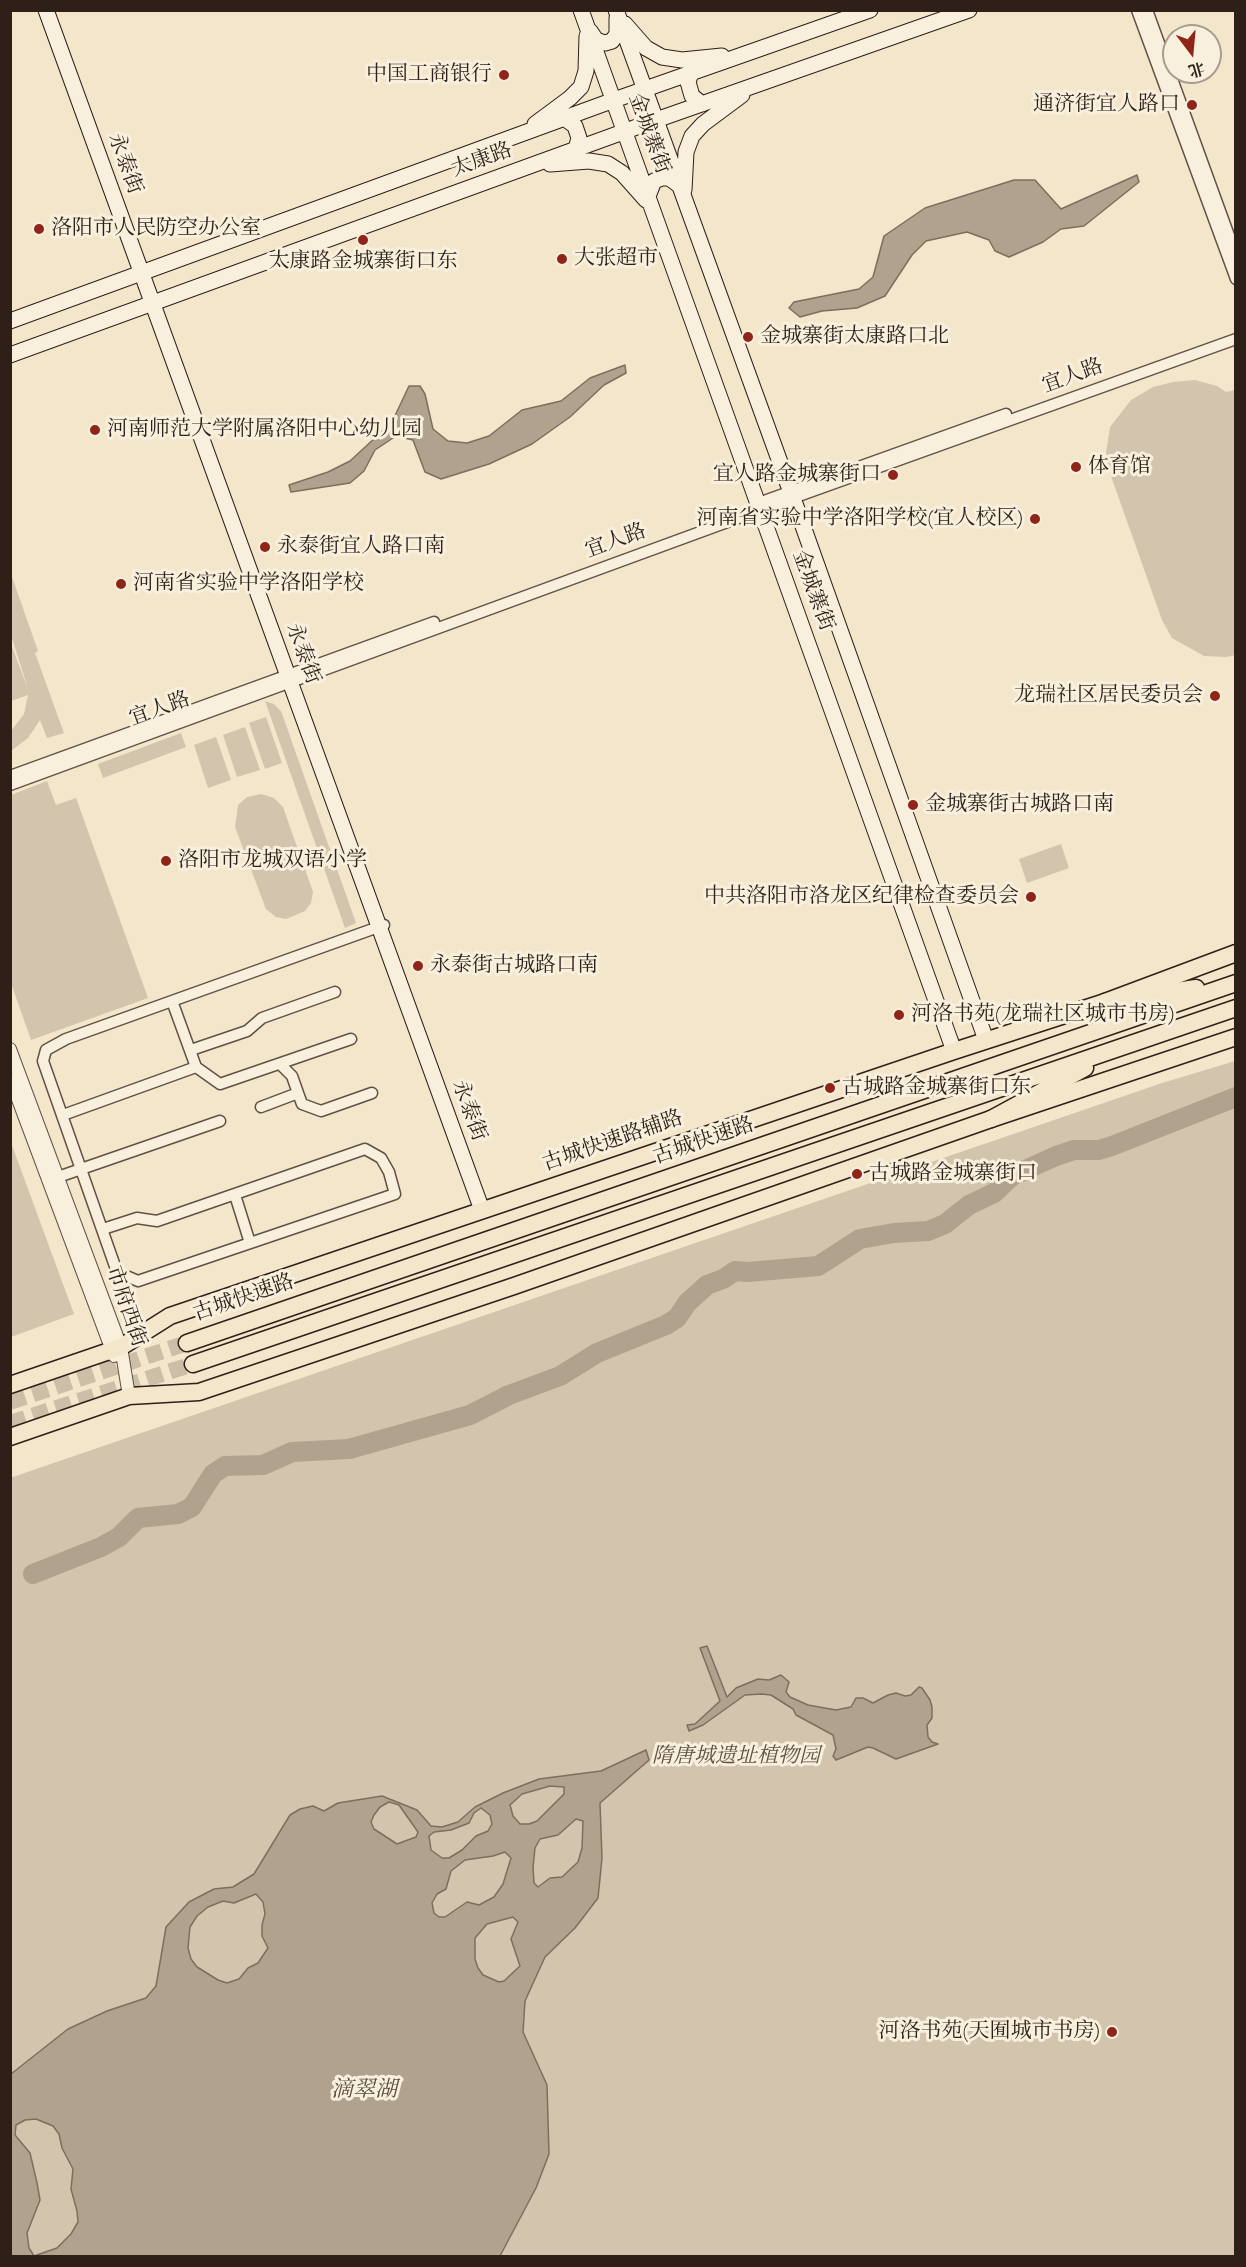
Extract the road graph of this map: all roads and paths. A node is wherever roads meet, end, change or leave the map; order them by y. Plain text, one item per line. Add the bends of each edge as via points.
1 (46, 10) edge
2 (57, 10) edge
3 (581, 10) edge
4 (870, 10) edge
5 (969, 10) edge
6 (1137, 10) edge
7 (1147, 10) edge
8 (617, 13) edge
9 (587, 27) junction
10 (749, 53) junction
11 (691, 73) junction
12 (757, 85) junction
13 (645, 90) junction
14 (614, 100) junction
15 (702, 104) junction
16 (564, 118) junction
17 (656, 120) junction
18 (625, 131) junction
19 (521, 134) junction
20 (576, 149) junction
21 (532, 165) junction
22 (682, 192) junction
23 (650, 201) junction
24 (1236, 255) edge
25 (145, 272) junction
26 (1236, 279) edge
27 (156, 302) junction
28 (10, 321) edge
29 (1236, 332) edge
30 (1236, 339) edge
31 (10, 355) edge
32 (792, 494) junction
33 (760, 507) junction
34 (292, 678) junction
35 (10, 776) edge
36 (10, 785) edge
37 (382, 926) junction
38 (1236, 953) edge
39 (1236, 982) edge
40 (335, 992) dead end
41 (172, 1001) junction
42 (1105, 1002) junction
43 (1236, 1008) edge
44 (1236, 1020) edge
45 (1236, 1037) edge
46 (351, 1039) dead end
47 (986, 1040) junction
48 (1128, 1045) junction
49 (10, 1049) edge
50 (191, 1050) junction
51 (954, 1051) junction
52 (280, 1064) junction
53 (196, 1067) junction
54 (10, 1078) edge
55 (298, 1093) junction
56 (372, 1093) dead end
57 (261, 1107) dead end
58 (63, 1115) junction
59 (991, 1119) junction
60 (220, 1122) dead end
61 (82, 1168) junction
62 (58, 1177) junction
63 (235, 1195) junction
64 (485, 1210) junction
65 (103, 1229) junction
66 (250, 1243) junction
67 (187, 1343) tunnel mouth
68 (116, 1349) junction
69 (193, 1364) tunnel mouth
70 (10, 1385) edge
71 (129, 1396) junction
72 (10, 1437) edge

1 - 25 main road, 永泰街
2 - 25 main road, 永泰街
3 - 9 main road, 金城寨街
4 - 10 main road, 太康路
5 - 12 main road, 太康路
6 - 26 street
7 - 24 street
8 - 9 main road via 617,34 612,41 596,40
8 - 10 main road via 646,48 662,57 682,60
8 - 13 main road, 金城寨街
9 - 14 main road, 金城寨街
9 - 19 main road via 586,71 581,87
10 - 11 main road, 太康路
11 - 13 main road, 太康路
11 - 15 main road via 688,82 692,96
12 - 15 main road, 太康路
12 - 22 main road via 703,123 692,136 686,152
13 - 14 main road, 太康路
13 - 17 main road, 金城寨街
14 - 16 main road, 太康路
14 - 18 main road, 金城寨街
15 - 17 main road, 太康路
16 - 19 main road, 太康路
16 - 20 main road via 575,126 579,138
17 - 18 main road, 太康路
17 - 22 main road, 金城寨街
18 - 20 main road, 太康路
18 - 23 main road, 金城寨街
19 - 25 main road, 太康路
20 - 21 main road, 太康路
21 - 23 main road via 589,161 608,164
21 - 27 main road, 太康路
22 - 23 main road via 669,178 662,178 654,182
22 - 32 main road, 金城寨街
23 - 33 main road, 金城寨街
25 - 27 main road, 永泰街
25 - 28 main road, 太康路
27 - 31 main road, 太康路
27 - 34 main road, 永泰街
29 - 32 street, 宜人路
30 - 32 street, 宜人路
32 - 33 street, 宜人路
32 - 47 main road, 金城寨街
33 - 34 street, 宜人路
33 - 51 main road, 金城寨街
34 - 35 street, 宜人路
34 - 36 street, 宜人路
34 - 37 main road, 永泰街
37 - 41 street
37 - 64 main road, 永泰街
38 - 42 main road, 古城快速路辅路
39 - 42 main road
39 - 67 main road, 古城快速路
40 - 50 street via 262,1018 247,1031
41 - 50 street
41 - 58 street via 66,1039 46,1050 43,1061
42 - 47 main road, 古城快速路辅路
43 - 48 main road
44 - 48 main road
45 - 59 main road
46 - 52 street
47 - 51 main road, 古城快速路辅路
48 - 59 main road
48 - 69 main road
49 - 62 street, 市府西街
50 - 53 street
51 - 64 main road, 古城快速路辅路
52 - 53 street via 220,1084
52 - 55 street via 292,1076
53 - 58 street
54 - 68 street, 市府西街
55 - 56 street via 302,1104 321,1111
55 - 57 street
58 - 61 street
59 - 71 main road via 199,1392
60 - 61 street
61 - 62 street
61 - 65 street
62 - 68 street, 市府西街
63 - 65 street via 157,1221 137,1218
63 - 66 street
63 - 66 street via 365,1149 381,1158 389,1172 395,1194
64 - 68 main road, 古城快速路辅路 via 170,1316
65 - 66 street via 117,1272 138,1281
68 - 70 main road, 古城快速路辅路
68 - 71 street, 市府西街
71 - 72 main road

